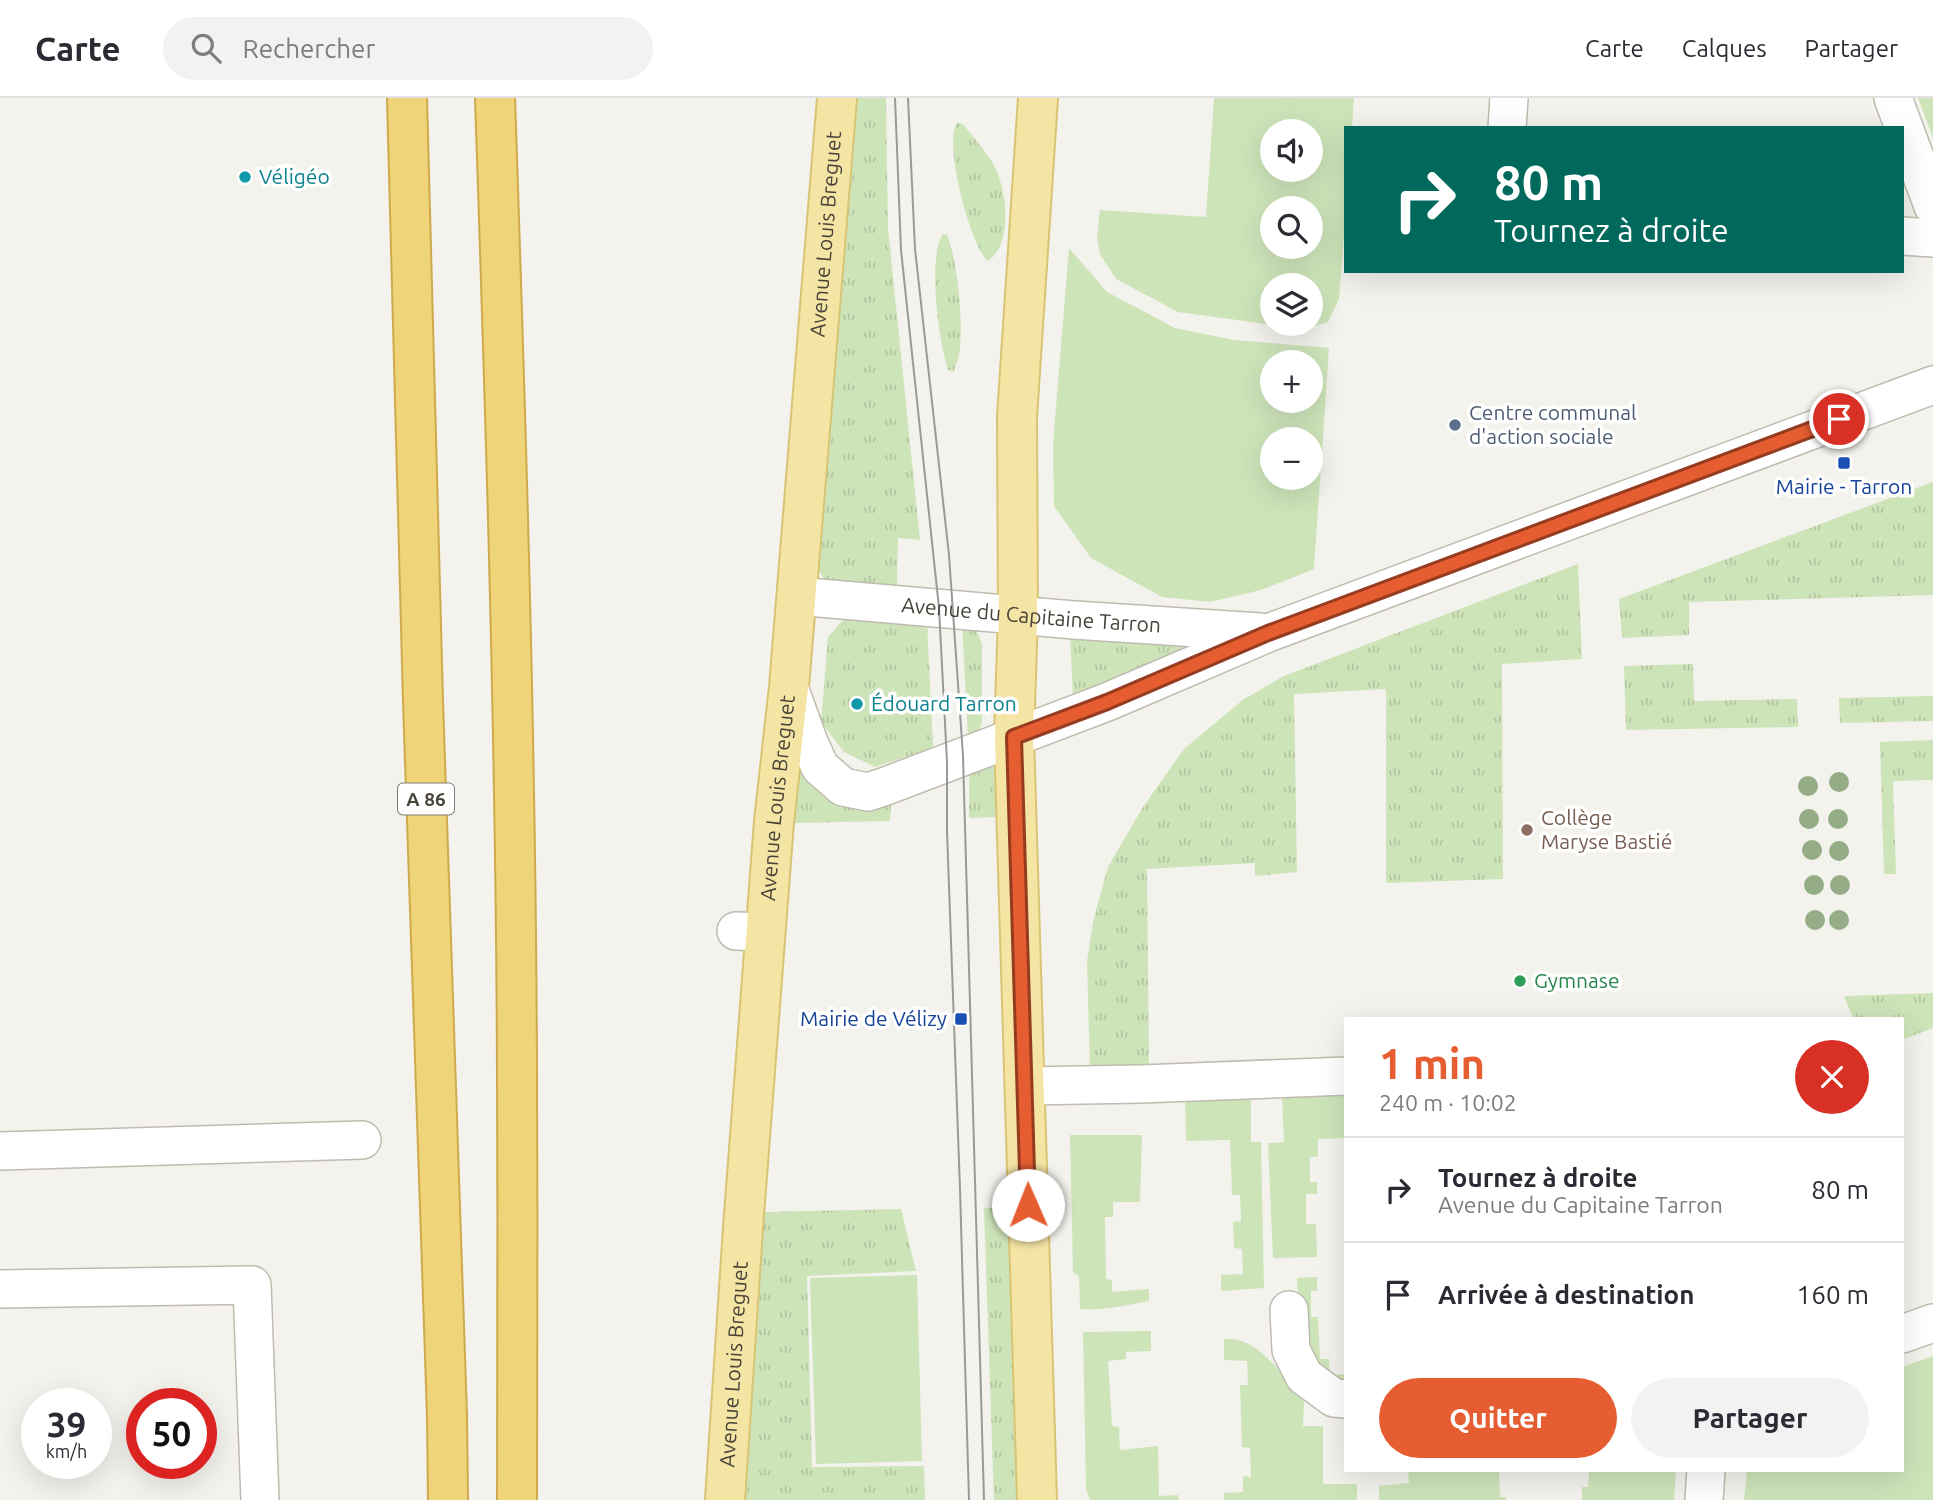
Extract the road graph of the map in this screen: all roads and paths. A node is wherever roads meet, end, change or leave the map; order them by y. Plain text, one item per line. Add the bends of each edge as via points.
1 (407, 98) edge
2 (495, 98) edge
3 (836, 98) edge
4 (1038, 98) edge
5 (1509, 98) edge
6 (1893, 98) edge
7 (1507, 126) edge
8 (1903, 126) edge
9 (1904, 128) edge
10 (1933, 206) edge
11 (1904, 236) edge
12 (1933, 238) edge
13 (1933, 385) edge
14 (796, 596) junction
15 (1018, 615) junction
16 (1268, 633) junction
17 (789, 687) junction
18 (1014, 737) junction
19 (1344, 1076) edge
20 (1025, 1086) junction
21 (362, 1140) dead end
22 (0, 1150) edge
23 (0, 1289) edge
24 (1289, 1310) dead end
25 (1933, 1322) edge
26 (1904, 1333) edge
27 (1344, 1399) edge
28 (1706, 1472) edge
29 (260, 1500) edge
30 (448, 1500) edge
31 (517, 1500) edge
32 (725, 1500) edge
33 (1037, 1500) edge
34 (1704, 1500) edge

1 - 30 highway, A 86
2 - 31 highway via 513,732
3 - 14 main road, Avenue Louis Breguet
4 - 15 main road via 1017,417
5 - 7 street
6 - 8 street
9 - 10 street
11 - 12 street
13 - 16 street, Avenue du Capitaine Tarron
14 - 15 street, Avenue du Capitaine Tarron
14 - 17 main road, Avenue Louis Breguet
15 - 16 street, Avenue du Capitaine Tarron
15 - 18 main road
16 - 18 street, Avenue du Capitaine Tarron
17 - 18 street, Avenue du Capitaine Tarron via 820,767 843,786 868,792
17 - 32 main road, Avenue Louis Breguet via 774,822 751,931 742,1242
18 - 20 main road
19 - 20 street
20 - 33 main road
21 - 22 street
23 - 29 street via 252,1285
24 - 27 street via 1291,1350 1304,1376 1334,1398
25 - 26 street
28 - 34 street

